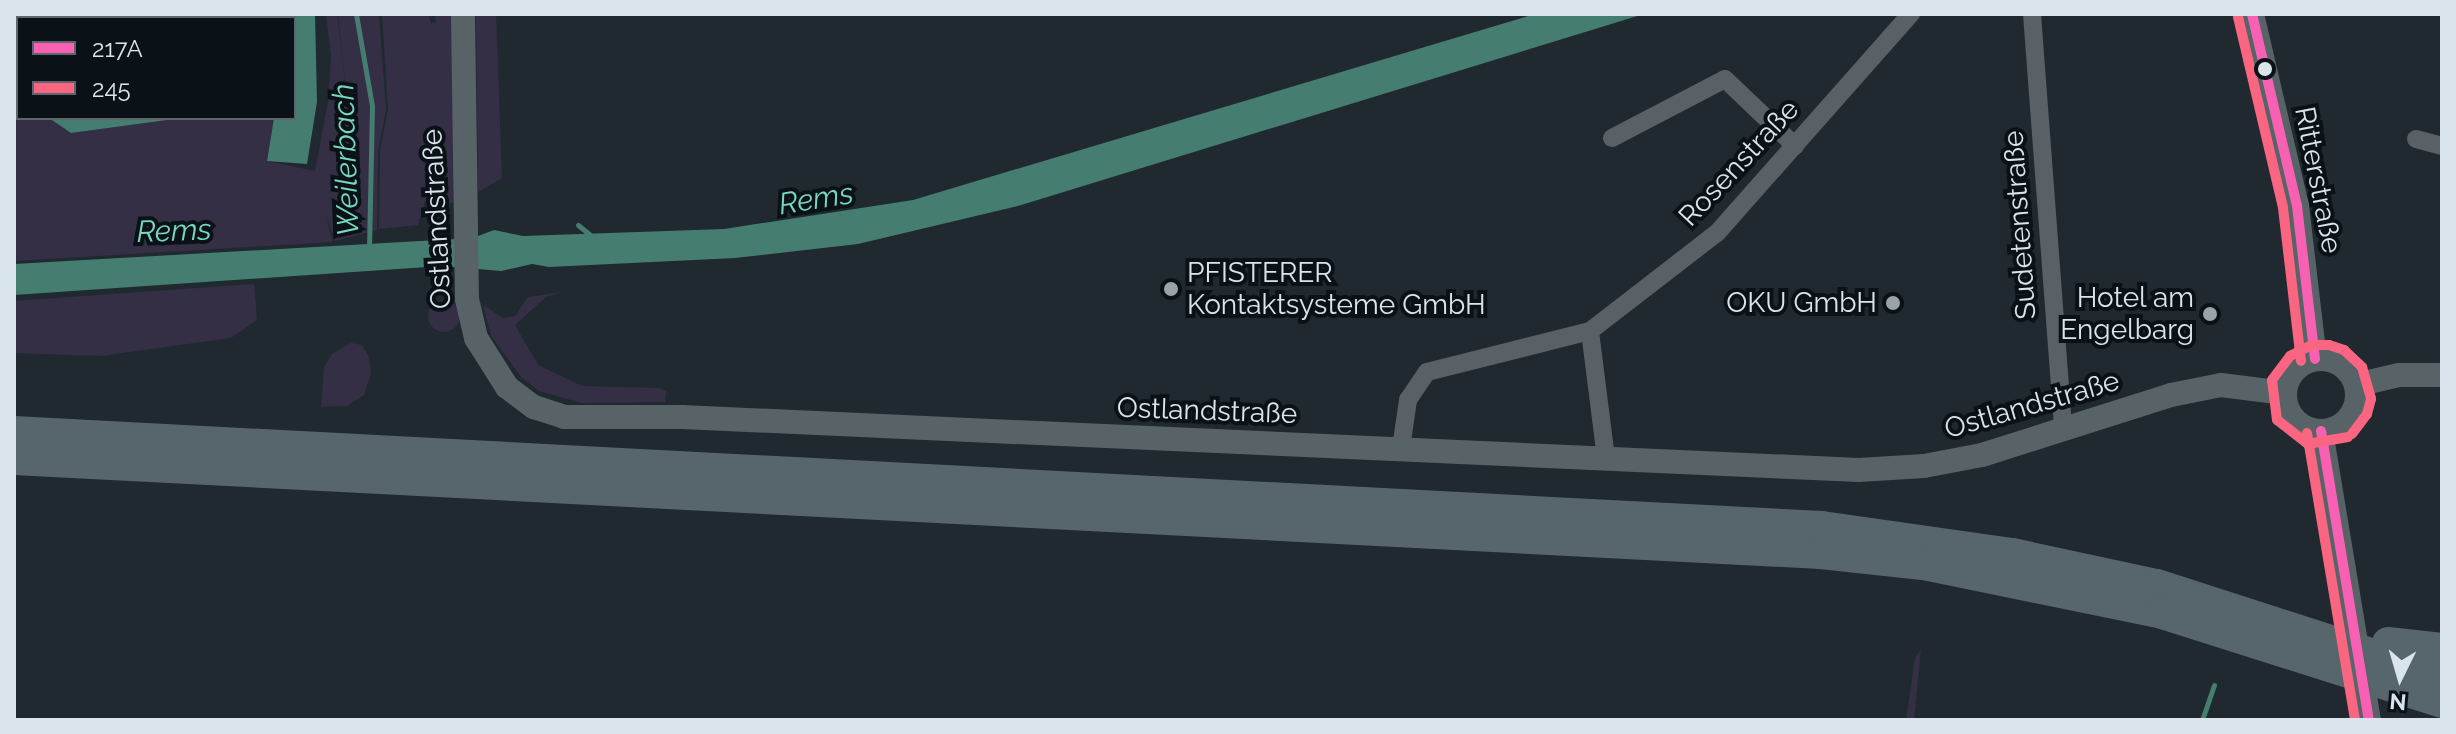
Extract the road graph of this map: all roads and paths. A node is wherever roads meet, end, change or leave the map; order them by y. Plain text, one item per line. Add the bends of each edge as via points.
1 (463, 14) edge
2 (1911, 14) edge
3 (2032, 14) edge
4 (2252, 14) edge
5 (1612, 138) dead end
6 (2416, 139) dead end
7 (1795, 146) junction
8 (2442, 146) edge
9 (1590, 331) junction
10 (2315, 359) junction
11 (2442, 375) edge
12 (2356, 385) junction
13 (2284, 393) junction
14 (2063, 431) junction
15 (2321, 431) junction
16 (14, 432) edge
17 (1401, 448) junction
18 (1606, 458) junction
19 (14, 459) edge
20 (2231, 605) junction
21 (2442, 649) edge
22 (2442, 677) edge
23 (2442, 702) edge
24 (2369, 720) edge

1 - 17 street, Ostlandstraße via 467,299 476,338 497,376 519,398 564,417 682,417
2 - 7 street, Rosenstraße
3 - 14 street, Sudetenstraße
4 - 10 street, Ritterstraße via 2297,206
5 - 7 street via 1725,79
6 - 8 street
7 - 9 street, Rosenstraße via 1717,233
9 - 17 street, Rosenstraße via 1427,372 1408,400
9 - 18 street
10 - 12 street via 2344,368
10 - 13 street via 2298,367
11 - 12 street via 2399,375
12 - 15 street via 2350,416
13 - 14 street, Ostlandstraße via 2221,385 2171,395
13 - 15 street via 2294,420
14 - 18 street, Ostlandstraße via 1982,455 1888,469
15 - 24 street
16 - 20 highway via 1822,527 2012,554
17 - 18 street, Ostlandstraße
19 - 23 highway via 1821,553 1929,565 2101,599 2246,638
20 - 21 highway via 2259,604 2372,639
20 - 22 highway

